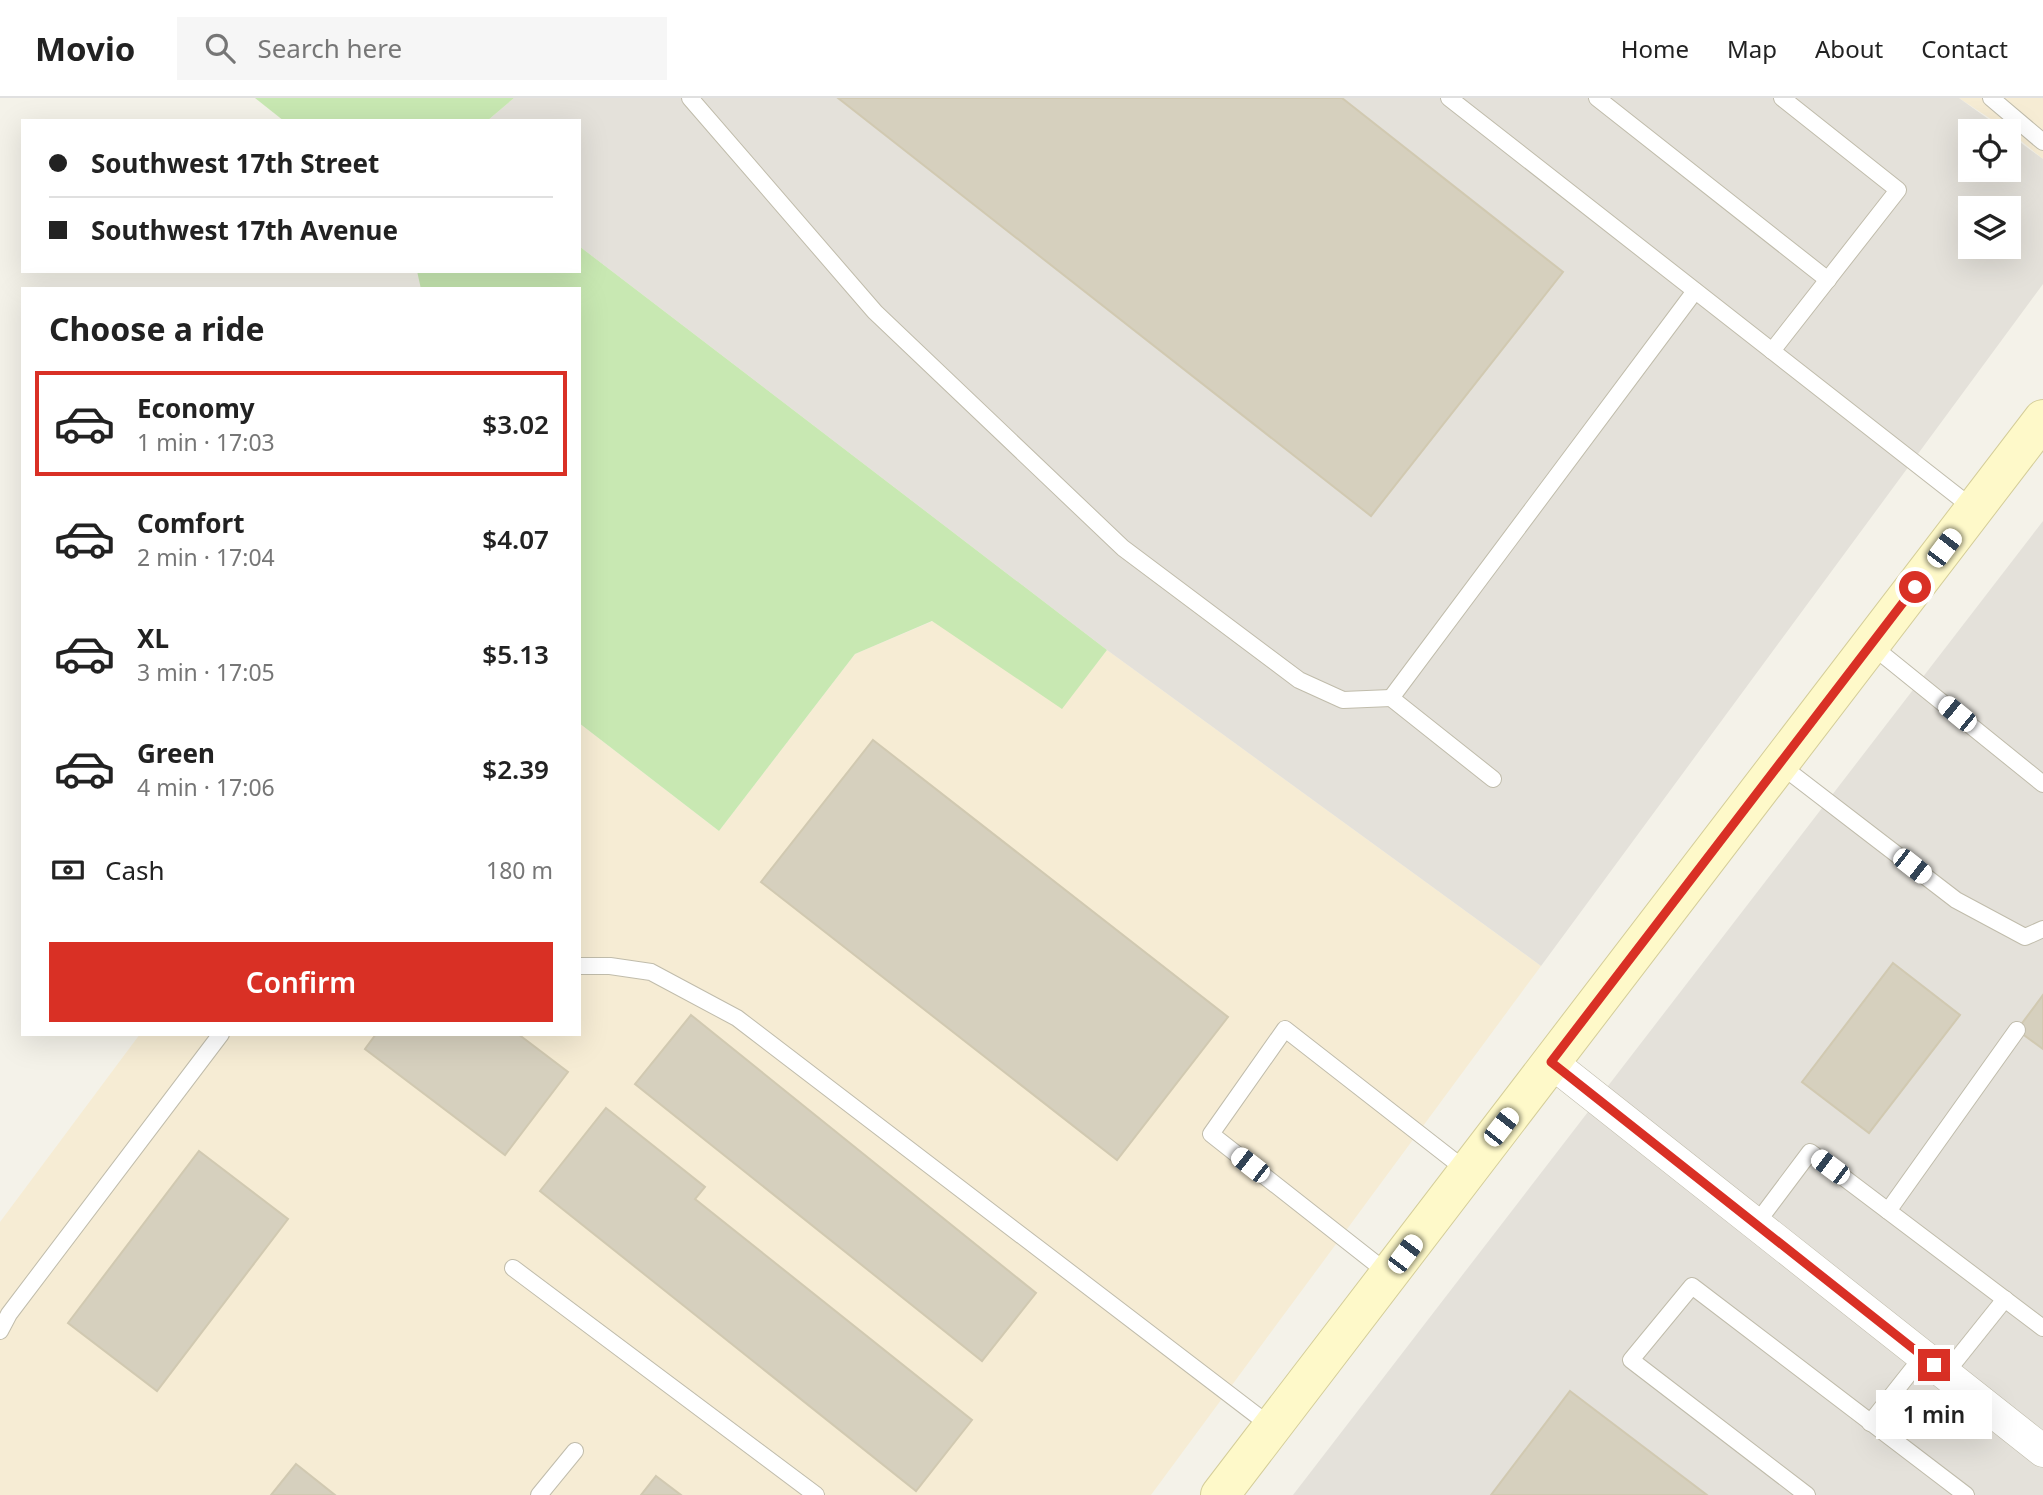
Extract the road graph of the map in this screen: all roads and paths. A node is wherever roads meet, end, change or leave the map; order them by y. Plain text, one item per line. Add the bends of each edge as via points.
1 (690, 98) edge
2 (1449, 98) edge
3 (1597, 98) edge
4 (1782, 98) edge
5 (1992, 98) edge
6 (2043, 142) edge
7 (1828, 280) junction
8 (1695, 291) junction
9 (1772, 351) junction
10 (2043, 419) edge
11 (1974, 509) junction
12 (1871, 645) junction
13 (1391, 698) junction
14 (1779, 764) junction
15 (1493, 779) dead end
16 (2043, 784) edge
17 (2043, 929) edge
18 (581, 966) edge
19 (2017, 1030) dead end
20 (219, 1036) edge
21 (1551, 1062) junction
22 (1468, 1171) junction
23 (1888, 1211) junction
24 (1756, 1224) junction
25 (513, 1268) dead end
26 (1389, 1274) junction
27 (2005, 1299) junction
28 (2043, 1328) edge
29 (0, 1331) edge
30 (1934, 1365) junction
31 (1870, 1423) junction
32 (1272, 1427) junction
33 (575, 1451) dead end
34 (2043, 1451) edge
35 (539, 1495) edge
36 (816, 1495) edge
37 (1220, 1495) edge
38 (1807, 1495) edge
39 (1966, 1495) edge

1 - 13 lane via 875,312 1124,548 1299,680 1343,700
2 - 8 lane
3 - 7 lane
4 - 7 lane via 1898,190
5 - 6 lane
7 - 9 lane
8 - 9 lane
8 - 13 lane
9 - 11 lane
10 - 11 main road
11 - 12 main road
12 - 14 main road
12 - 16 lane
13 - 15 lane
14 - 17 lane via 1956,900 2025,937
14 - 21 main road
18 - 32 lane via 651,972 737,1018
19 - 23 lane
20 - 29 lane
21 - 22 main road
21 - 24 street
22 - 26 main road
22 - 26 lane via 1285,1029 1211,1134
23 - 24 lane via 1810,1152
23 - 27 lane
24 - 30 street
25 - 36 lane
26 - 32 main road
27 - 28 lane
27 - 30 lane
30 - 31 lane
30 - 34 street
31 - 38 lane via 1692,1286 1631,1360
31 - 39 lane
32 - 37 main road
33 - 35 lane

